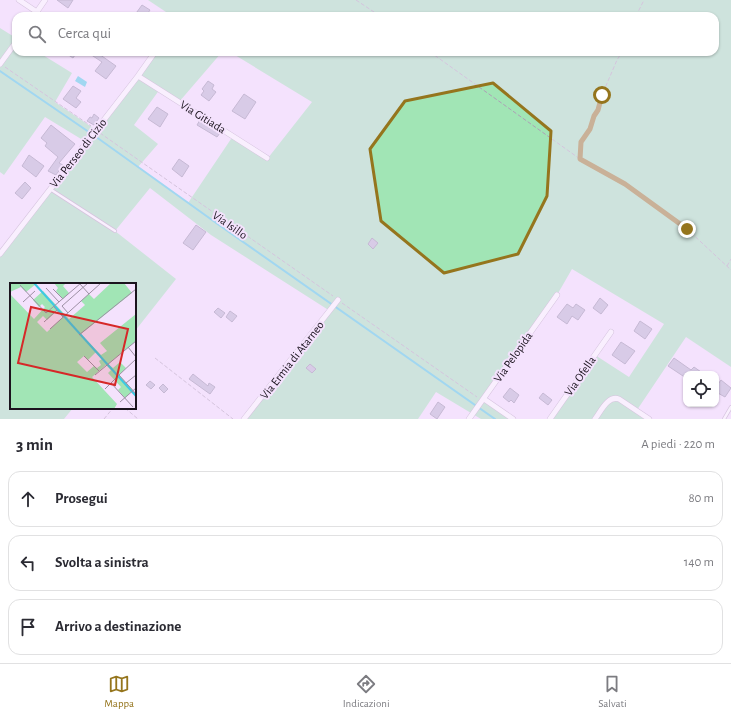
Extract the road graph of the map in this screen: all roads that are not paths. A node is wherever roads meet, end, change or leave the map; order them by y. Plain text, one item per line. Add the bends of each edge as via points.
1 (19, 0) edge
2 (45, 0) edge
3 (34, 12) edge
4 (37, 12) edge
5 (12, 48) edge
6 (152, 56) edge
7 (0, 64) edge
8 (138, 76) junction
9 (267, 158) dead end
10 (50, 189) junction
11 (115, 231) dead end
12 (0, 254) edge
13 (557, 296) dead end
14 (338, 300) road end
15 (611, 332) dead end
16 (484, 399) junction
17 (731, 407) edge
18 (244, 419) edge
19 (469, 419) edge
20 (513, 419) edge
21 (550, 419) edge
22 (594, 419) edge
23 (649, 419) edge
24 (724, 419) edge

1 - 3 street
2 - 4 street
5 - 7 street
6 - 8 street, Via Perseo di Cizio
8 - 9 street, Via Gitiada
8 - 10 street, Via Perseo di Cizio
10 - 11 lane
10 - 12 street, Via Perseo di Cizio
13 - 16 street, Via Pelopida
14 - 18 street, Via Ermia di Atarneo
15 - 21 street, Via Ofella
16 - 19 street, Via Pelopida
16 - 20 street
17 - 24 lane
22 - 23 street via 614,398 619,398

